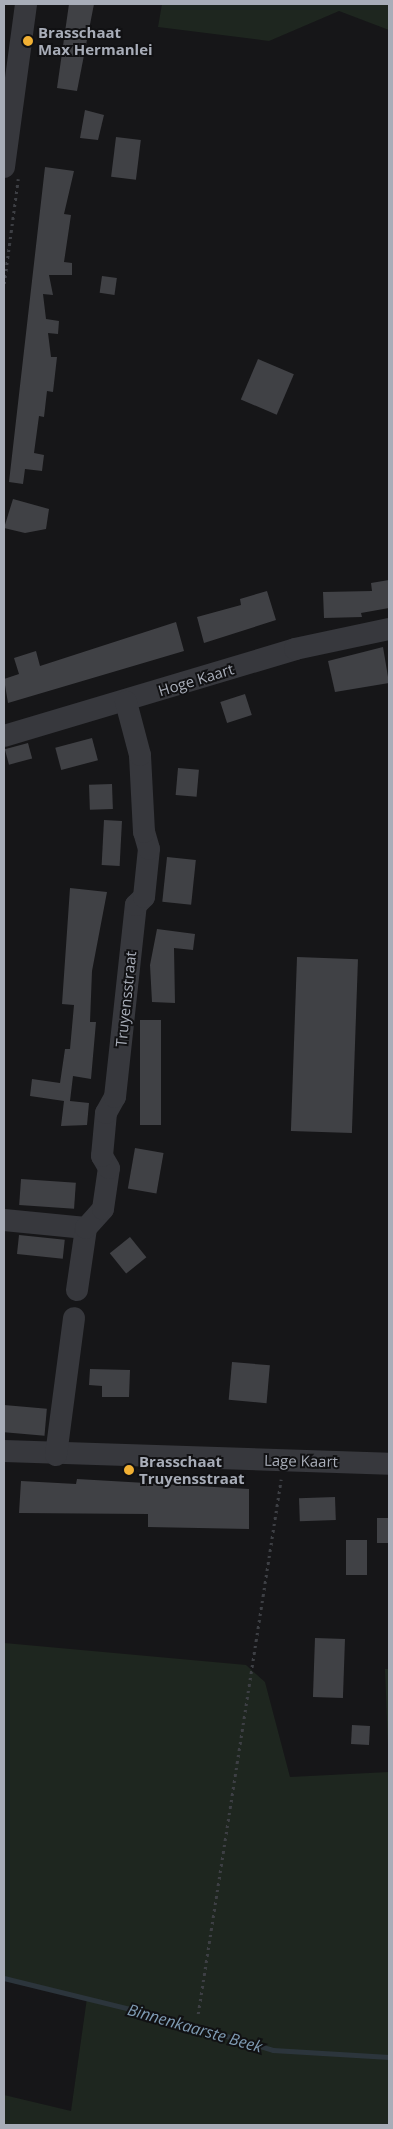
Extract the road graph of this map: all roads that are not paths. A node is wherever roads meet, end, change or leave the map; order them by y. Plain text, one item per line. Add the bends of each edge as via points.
1 (26, 4) edge
2 (4, 168) edge
3 (389, 629) edge
4 (126, 702) junction
5 (4, 736) edge
6 (4, 1220) edge
7 (86, 1228) junction
8 (77, 1290) dead end
9 (74, 1318) dead end
10 (4, 1451) edge
11 (56, 1455) junction
12 (389, 1464) edge

1 - 2 street
3 - 4 street, Hoge Kaart via 295,649
4 - 5 street, Hoge Kaart
4 - 7 street, Truyensstraat via 140,755 144,832 149,849 144,897 136,906 115,1097 106,1113 102,1156 108,1168 103,1209
6 - 7 street
7 - 8 street
9 - 11 street
10 - 11 street, Lage Kaart
11 - 12 street, Lage Kaart

